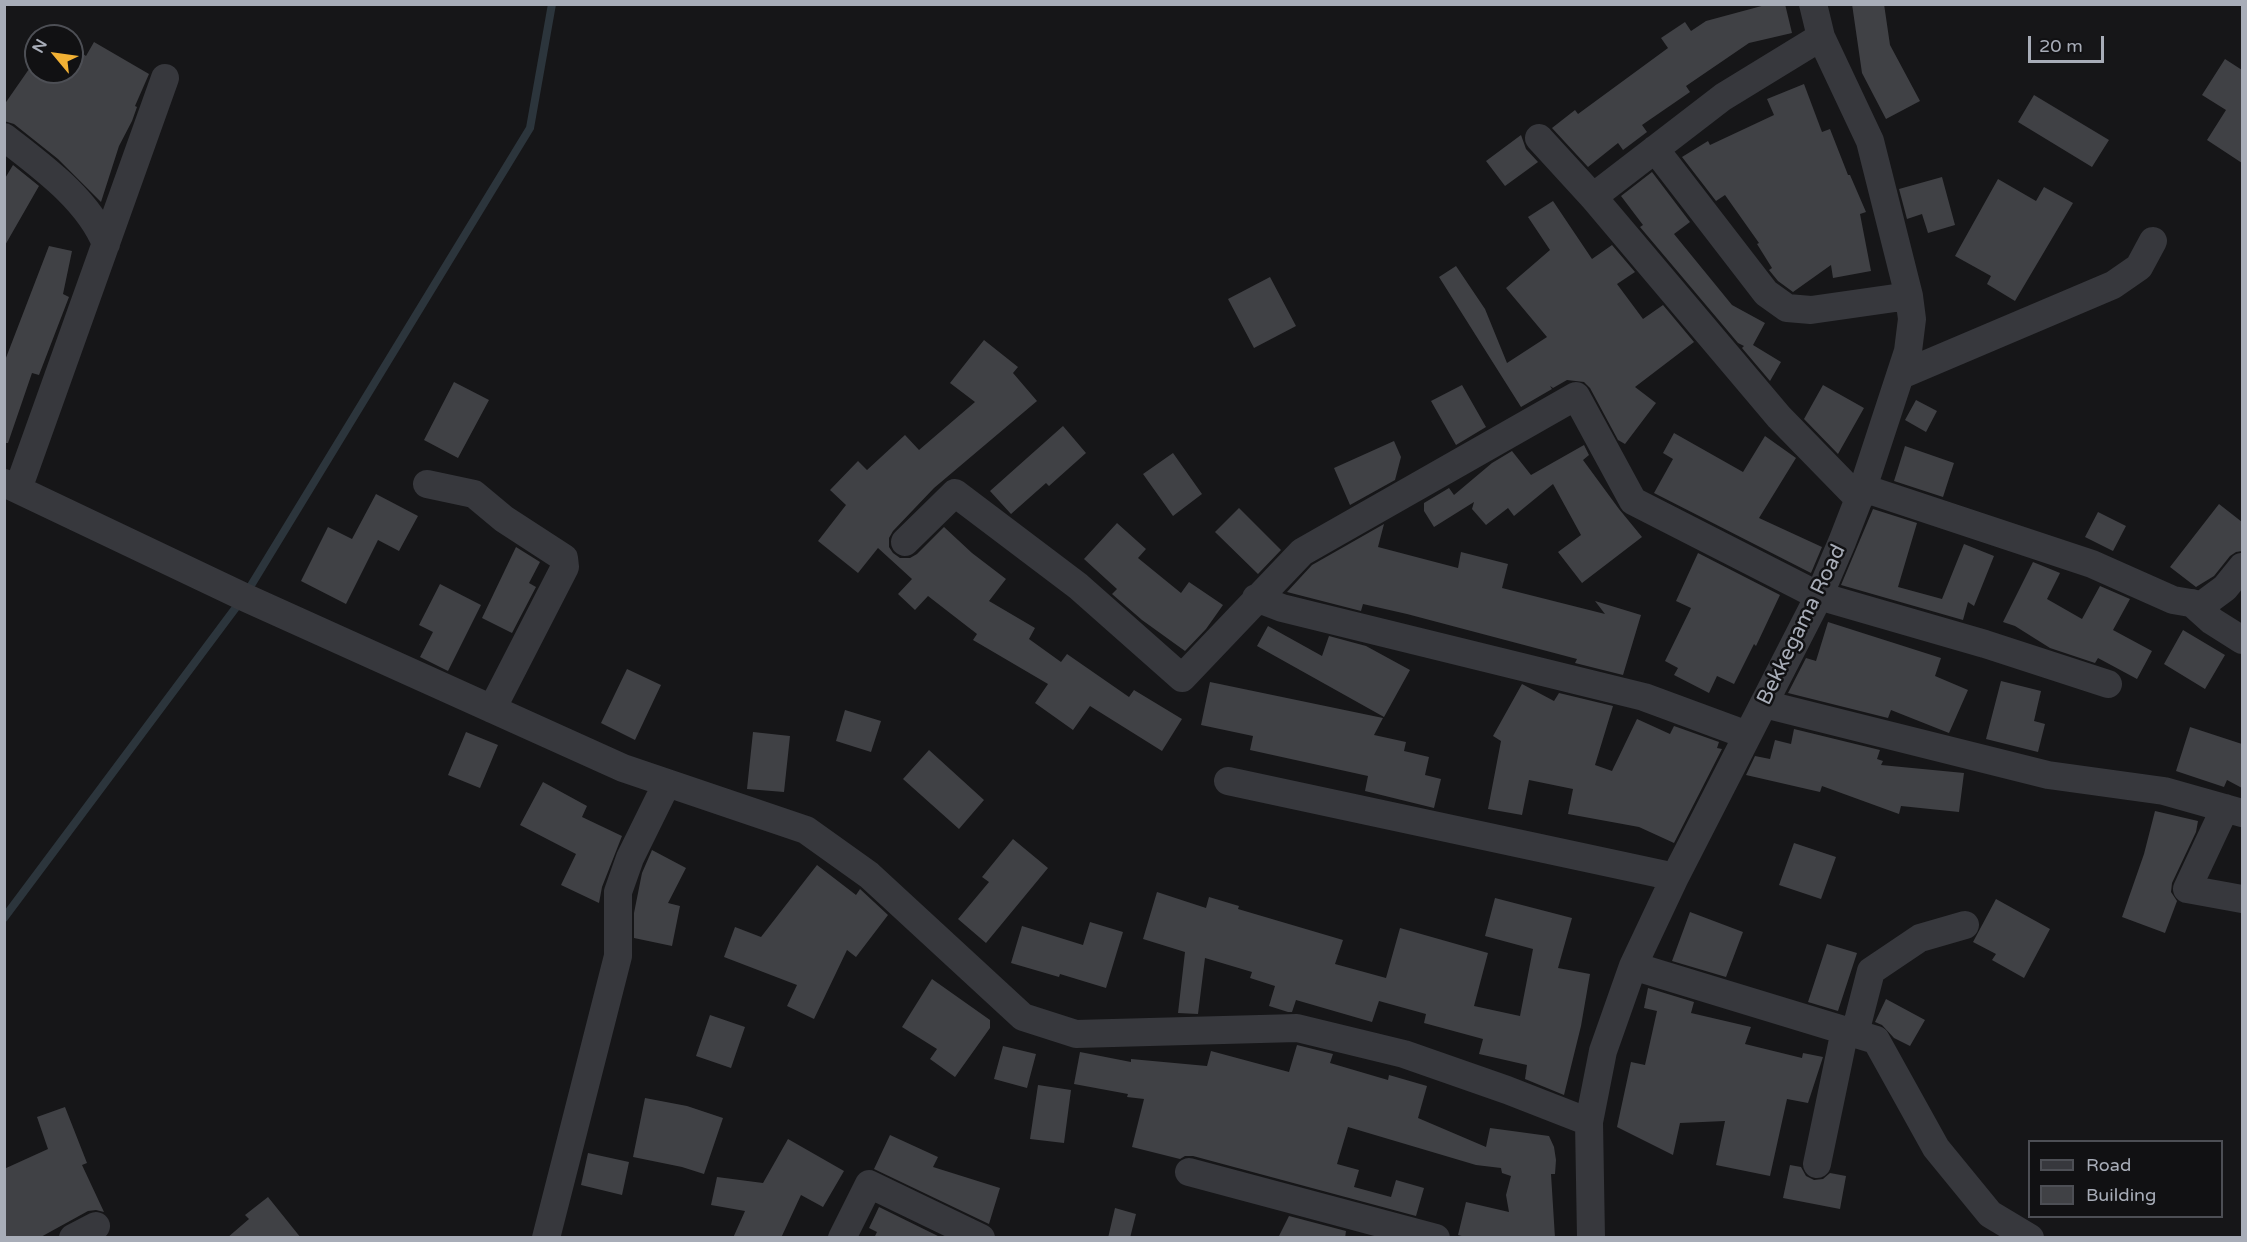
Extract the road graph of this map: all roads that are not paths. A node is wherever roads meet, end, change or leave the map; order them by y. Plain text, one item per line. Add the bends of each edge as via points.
1 (1813, 4) edge
2 (1821, 38) junction
3 (165, 78) dead end
4 (4, 137) edge
5 (1539, 138) dead end
6 (1655, 149) junction
7 (1593, 197) junction
8 (2153, 241) dead end
9 (106, 244) junction
10 (1909, 296) junction
11 (1901, 375) junction
12 (427, 484) dead end
13 (11, 486) edge
14 (1861, 494) junction
15 (905, 542) dead end
16 (2242, 567) edge
17 (1819, 596) junction
18 (1256, 598) junction
19 (2192, 603) junction
20 (2242, 640) edge
21 (2108, 684) dead end
22 (1764, 704) junction
23 (492, 709) junction
24 (1747, 735) junction
25 (1228, 781) dead end
26 (667, 783) junction
27 (2234, 810) edge
28 (1675, 877) junction
29 (2242, 899) edge
30 (1965, 925) dead end
31 (1633, 966) junction
32 (1850, 1032) junction
33 (1588, 1122) junction
34 (1817, 1164) dead end
35 (1189, 1172) dead end
36 (546, 1238) edge
37 (842, 1238) edge
38 (981, 1238) edge
39 (1436, 1238) edge
40 (1591, 1238) edge
41 (2030, 1238) edge

1 - 2 street, Bekkegama Road
2 - 6 street via 1723,97
2 - 10 street, Bekkegama Road via 1870,141
3 - 9 street
4 - 9 street via 68,191 99,226
5 - 7 street
6 - 7 street
6 - 10 street via 1766,293 1787,308 1811,310
7 - 14 street via 1779,417
8 - 11 street via 2139,267 2113,285
9 - 13 street
10 - 11 street, Bekkegama Road via 1912,319
11 - 14 street, Bekkegama Road
12 - 23 street via 474,494 564,558 565,567
13 - 23 street
14 - 17 street, Bekkegama Road
14 - 19 street via 2092,564 2173,600
15 - 18 street via 956,493 1078,586 1182,678
16 - 19 street via 2226,588 2202,605
17 - 18 street via 1633,501 1575,396 1302,552
17 - 21 street
17 - 22 street, Bekkegama Road
18 - 24 street via 1282,608 1644,697
19 - 20 street
22 - 24 street, Bekkegama Road
22 - 27 street via 2048,775 2164,791
23 - 26 street via 623,768
24 - 28 street, Bekkegama Road
25 - 28 street
26 - 33 street via 806,830 869,874 1023,1017 1076,1034 1297,1028 1404,1054
26 - 36 street via 618,892 618,956
27 - 29 street via 2187,889
28 - 31 street, Bekkegama Road
30 - 32 street via 1920,938 1870,971
31 - 32 street
31 - 33 street, Bekkegama Road via 1603,1051
32 - 34 street
32 - 41 street via 1876,1040 1936,1148 1990,1214
33 - 40 street, Bekkegama Road
35 - 39 street
37 - 38 street via 869,1184

